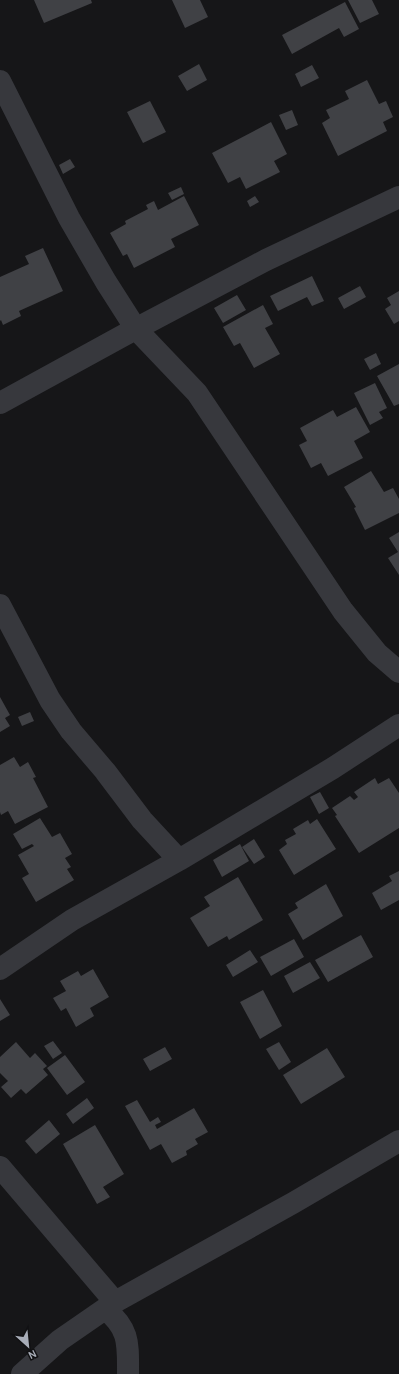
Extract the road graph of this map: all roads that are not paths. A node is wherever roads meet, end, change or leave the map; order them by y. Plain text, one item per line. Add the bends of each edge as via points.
1 (0, 81) edge
2 (399, 197) edge
3 (136, 329) junction
4 (0, 403) edge
5 (0, 605) edge
6 (399, 672) edge
7 (399, 725) edge
8 (179, 860) junction
9 (0, 969) edge
10 (399, 1141) edge
11 (0, 1167) edge
12 (110, 1306) junction
13 (22, 1374) edge
14 (128, 1374) edge

1 - 3 street via 69,218
2 - 3 street via 266,260
3 - 4 street
3 - 6 street via 197,393 343,611 378,653
5 - 8 street via 50,700 71,731 142,820
7 - 8 street via 333,768
8 - 9 street via 72,920
10 - 12 street
11 - 12 street
12 - 13 street via 60,1340
12 - 14 street via 126,1336

